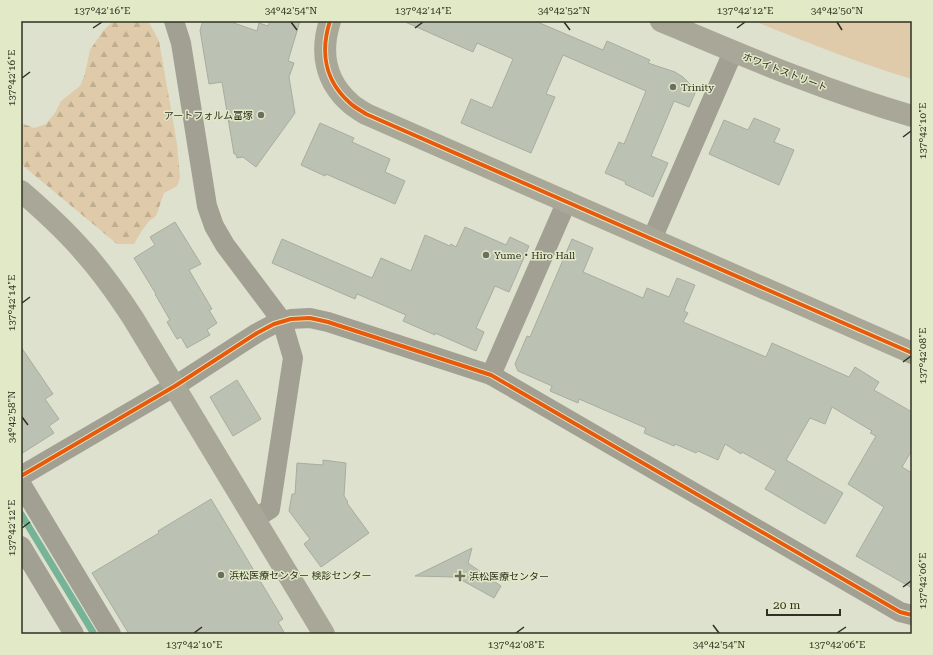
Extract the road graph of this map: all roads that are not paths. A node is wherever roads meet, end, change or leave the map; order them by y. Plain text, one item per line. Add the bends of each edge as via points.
1 (174, 21) edge
2 (330, 21) edge
3 (661, 21) edge
4 (733, 52) junction
5 (912, 116) edge
6 (21, 191) edge
7 (567, 201) junction
8 (652, 239) junction
9 (282, 321) junction
10 (912, 353) edge
11 (492, 375) junction
12 (175, 386) junction
13 (21, 476) edge
14 (21, 484) edge
15 (254, 518) junction
16 (21, 546) edge
17 (912, 615) edge
18 (74, 634) edge
19 (111, 634) edge
20 (324, 634) edge

1 - 9 street via 181,43 207,206 214,226 225,245
2 - 7 street via 325,45 325,62 330,78 339,93 351,105 366,114
3 - 4 street, ホワイトストリート
4 - 5 street, ホワイトストリート via 813,84
4 - 8 street
6 - 12 street via 54,220 110,283
7 - 8 street
7 - 11 street
8 - 10 street
9 - 11 street via 310,318 328,322
9 - 12 street via 257,333
9 - 15 street via 293,358 270,509
11 - 17 street via 900,612
12 - 13 street
12 - 15 street
14 - 19 street
15 - 20 street
16 - 18 street

